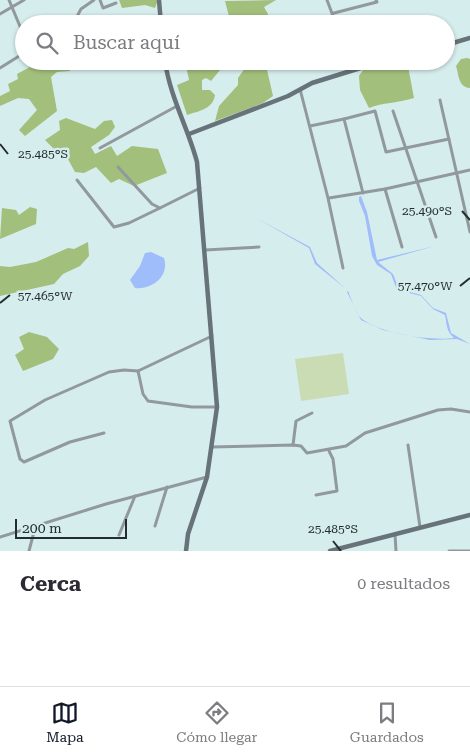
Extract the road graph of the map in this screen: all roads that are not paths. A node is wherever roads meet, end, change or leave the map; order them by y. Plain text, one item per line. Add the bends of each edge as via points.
1 (9, 0) edge
2 (24, 0) edge
3 (94, 0) edge
4 (100, 0) edge
5 (159, 0) edge
6 (327, 0) edge
7 (376, 0) edge
8 (116, 2) dead end
9 (11, 8) junction
10 (0, 14) edge
11 (334, 14) joint
12 (77, 15) edge
13 (161, 15) edge
14 (15, 17) edge
15 (470, 38) edge
16 (455, 42) edge
17 (15, 59) edge
18 (0, 68) edge
19 (166, 70) edge
20 (350, 70) edge
21 (300, 90) junction
22 (440, 100) dead end
23 (177, 106) junction
24 (393, 111) dead end
25 (341, 120) junction
26 (310, 126) junction
27 (189, 134) junction
28 (449, 139) junction
29 (100, 148) dead end
30 (406, 149) junction
31 (118, 167) dead end
32 (470, 170) edge
33 (456, 173) junction
34 (77, 180) dead end
35 (416, 182) junction
36 (200, 188) junction
37 (385, 189) junction
38 (360, 194) junction
39 (328, 198) junction
40 (160, 208) junction
41 (470, 232) edge
42 (436, 237) dead end
43 (259, 247) dead end
44 (402, 247) dead end
45 (205, 250) junction
46 (343, 268) dead end
47 (213, 335) junction
48 (138, 371) junction
49 (217, 407) junction
50 (470, 412) edge
51 (312, 413) dead end
52 (104, 433) dead end
53 (293, 445) junction
54 (408, 445) dead end
55 (212, 447) junction
56 (329, 451) junction
57 (207, 477) junction
58 (167, 487) junction
59 (316, 495) dead end
60 (135, 496) junction
61 (470, 515) edge
62 (155, 526) dead end
63 (420, 527) junction
64 (35, 528) junction
65 (395, 534) junction
66 (119, 535) dead end
67 (0, 538) edge
68 (30, 551) edge
69 (186, 551) edge
70 (330, 551) edge
71 (396, 551) edge
72 (449, 551) edge
73 (470, 551) edge

1 - 9 street
2 - 9 street
3 - 12 street
4 - 8 street via 103,8
5 - 13 main road
6 - 11 street
7 - 11 street
9 - 10 street
9 - 14 street
15 - 16 main road
17 - 18 street
19 - 23 main road
20 - 21 main road
21 - 26 street
21 - 27 main road
22 - 28 street
23 - 27 main road
23 - 29 street
24 - 30 street
25 - 26 street
25 - 30 street via 375,112 384,151
25 - 38 street
26 - 39 street
27 - 36 main road
28 - 30 street
28 - 33 street
30 - 35 street
31 - 40 street via 152,204
32 - 33 street
33 - 35 street
33 - 41 street
34 - 40 street via 114,227
35 - 37 street
35 - 42 street
36 - 40 street
36 - 45 main road
37 - 38 street
37 - 44 street
38 - 39 street
39 - 46 street
43 - 45 street
45 - 47 main road
47 - 48 street
47 - 49 main road
48 - 49 street via 148,402
48 - 52 street via 109,372 45,400 10,420 21,461 24,462 70,442
49 - 55 main road
50 - 56 street via 438,410 365,433 346,446
51 - 53 street via 296,421
53 - 55 street
53 - 56 street via 301,446 307,453
54 - 63 street
55 - 57 main road
56 - 59 street via 338,491
57 - 58 street
57 - 69 main road via 188,534
58 - 60 street
58 - 62 street
60 - 64 street
60 - 66 street
61 - 63 main road
63 - 65 main road
64 - 67 street
64 - 68 street
65 - 70 main road
65 - 71 street
72 - 73 street

